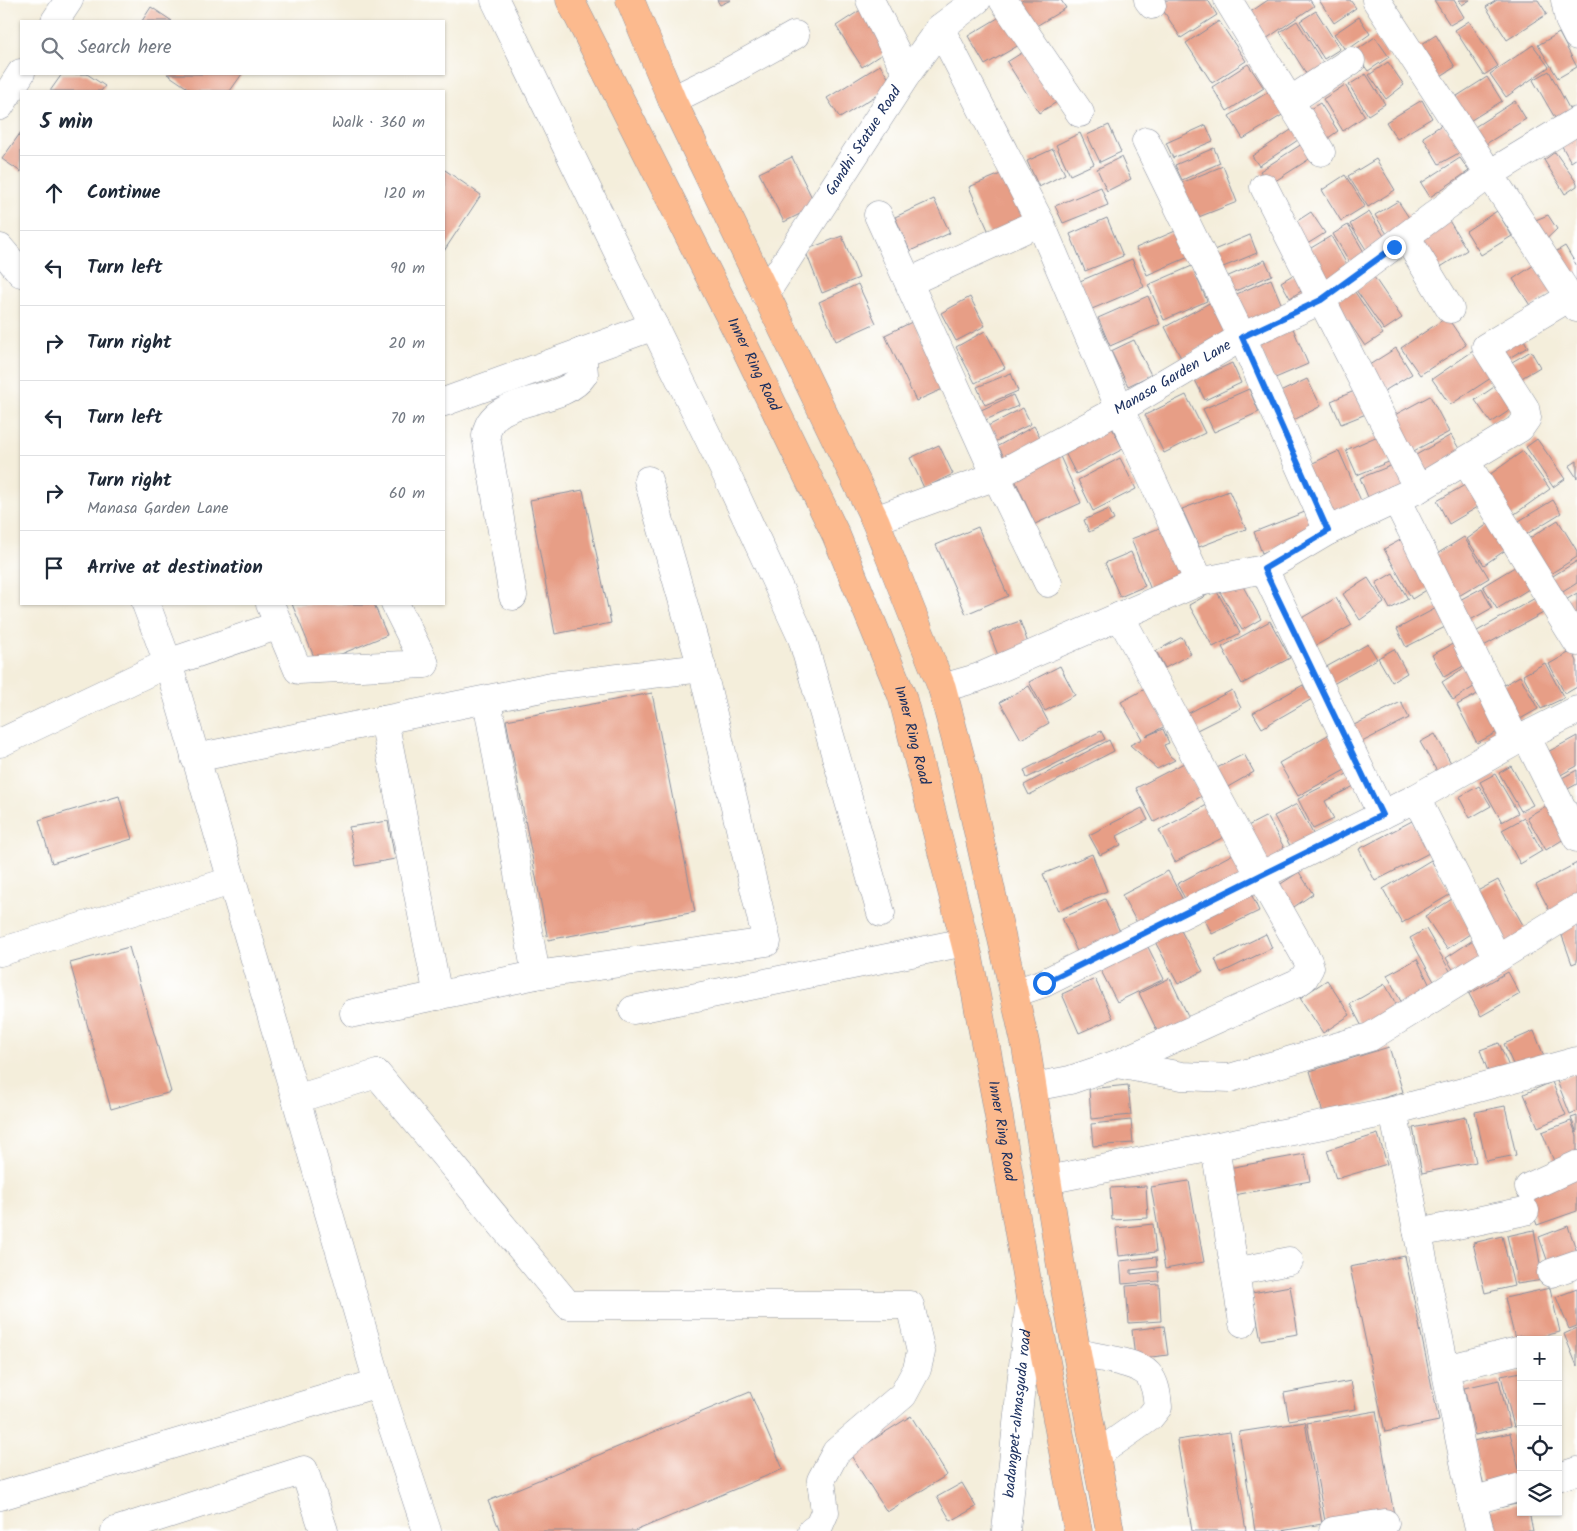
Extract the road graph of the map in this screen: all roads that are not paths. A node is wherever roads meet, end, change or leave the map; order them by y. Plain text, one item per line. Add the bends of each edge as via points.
1 (69, 0) edge
2 (495, 0) edge
3 (570, 0) edge
4 (630, 0) edge
5 (870, 0) edge
6 (977, 0) edge
7 (1003, 0) edge
8 (1228, 0) edge
9 (1376, 0) edge
10 (1564, 0) edge
11 (56, 20) edge
12 (940, 28) junction
13 (795, 35) dead end
14 (1577, 36) edge
15 (1350, 61) dead end
16 (907, 74) junction
17 (20, 75) edge
18 (672, 100) junction
19 (1290, 101) junction
20 (0, 106) edge
21 (1080, 113) dead end
22 (1577, 121) edge
23 (1146, 141) dead end
24 (1321, 152) dead end
25 (1488, 175) junction
26 (1264, 187) dead end
27 (878, 215) dead end
28 (1040, 222) junction
29 (1407, 238) junction
30 (0, 248) edge
31 (20, 272) edge
32 (910, 282) junction
33 (765, 294) junction
34 (1321, 300) junction
35 (1573, 302) edge
36 (1450, 309) dead end
37 (654, 326) junction
38 (1242, 337) junction
39 (582, 352) junction
40 (445, 402) edge
41 (1120, 409) junction
42 (1466, 462) junction
43 (996, 476) junction
44 (648, 480) dead end
45 (1407, 494) junction
46 (875, 520) junction
47 (1328, 531) junction
48 (1264, 569) junction
49 (1199, 582) junction
50 (1048, 583) dead end
51 (513, 596) dead end
52 (146, 605) edge
53 (396, 605) edge
54 (275, 614) edge
55 (1120, 616) junction
56 (1577, 642) edge
57 (168, 663) junction
58 (702, 668) junction
59 (942, 688) junction
60 (487, 700) junction
61 (1577, 710) edge
62 (384, 720) junction
63 (1521, 738) junction
64 (0, 744) edge
65 (195, 758) junction
66 (1416, 798) junction
67 (1382, 815) junction
68 (1577, 838) edge
69 (1260, 876) junction
70 (231, 881) junction
71 (1577, 909) edge
72 (881, 913) dead end
73 (965, 942) junction
74 (0, 952) edge
75 (1498, 958) junction
76 (536, 975) junction
77 (1014, 993) junction
78 (438, 996) junction
79 (633, 1010) dead end
80 (354, 1013) dead end
81 (1577, 1061) edge
82 (1117, 1064) junction
83 (1033, 1087) junction
84 (296, 1098) junction
85 (1393, 1111) junction
86 (1215, 1147) junction
87 (1577, 1165) edge
88 (1047, 1180) junction
89 (1418, 1233) junction
90 (1289, 1261) dead end
91 (1577, 1264) edge
92 (1235, 1272) junction
93 (1550, 1273) dead end
94 (1030, 1298) junction
95 (1243, 1323) dead end
96 (1517, 1351) edge
97 (1077, 1354) junction
98 (1446, 1369) junction
99 (378, 1383) junction
100 (1096, 1455) junction
101 (1577, 1471) edge
102 (1562, 1475) edge
103 (1517, 1488) edge
104 (0, 1496) edge
105 (1472, 1501) junction
106 (1385, 1523) dead end
107 (144, 1526) edge
108 (114, 1531) edge
109 (324, 1531) edge
110 (427, 1531) edge
111 (812, 1531) edge
112 (1006, 1531) edge
113 (1078, 1531) edge
114 (1110, 1531) edge
115 (1333, 1531) edge
116 (1480, 1531) edge

1 - 11 street
2 - 37 street
3 - 73 highway, Inner Ring Road via 836,535 902,696
4 - 18 highway
5 - 16 street
6 - 12 street, Gandhi Statue Road
7 - 21 street
8 - 19 street
9 - 25 street
10 - 14 street
12 - 16 street, Gandhi Statue Road
12 - 28 street
13 - 18 street
15 - 19 street
16 - 33 street, Gandhi Statue Road
17 - 20 street
18 - 33 highway
19 - 24 street
22 - 25 street, Manasa Garden Lane
23 - 38 street
25 - 29 street, Manasa Garden Lane
25 - 35 street
26 - 34 street
27 - 32 street
28 - 32 street
28 - 41 street
29 - 34 street, Manasa Garden Lane
29 - 36 street
30 - 31 street
32 - 43 street
33 - 46 highway
34 - 38 street, Manasa Garden Lane
34 - 45 street via 1366,384
35 - 42 street via 1486,347 1525,408 1527,418 1520,428
37 - 39 street
37 - 72 street via 802,638
38 - 41 street, Manasa Garden Lane
38 - 47 street
39 - 40 street
39 - 51 street via 584,374 572,388 540,400 520,402 492,420 487,428
41 - 43 street, Manasa Garden Lane
41 - 49 street
42 - 45 street
42 - 56 street
43 - 46 street, Manasa Garden Lane
43 - 50 street
44 - 58 street
45 - 47 street
45 - 63 street
46 - 59 highway
47 - 48 street
48 - 49 street
48 - 67 street
49 - 55 street
52 - 57 street
53 - 54 street via 425,664 298,670
54 - 57 street
55 - 59 street via 977,678
55 - 69 street
57 - 64 street
57 - 65 street
58 - 60 street via 552,686
58 - 76 street via 767,942
59 - 77 highway via 966,778
60 - 62 street
60 - 76 street
61 - 63 street
62 - 65 street
62 - 78 street
63 - 66 street
63 - 68 street
65 - 70 street
66 - 67 street
66 - 75 street
67 - 69 street
69 - 77 street via 1044,983
69 - 82 street via 1308,962 1310,967 1304,978
70 - 74 street
70 - 84 street
71 - 75 street
73 - 79 street
73 - 94 highway, Inner Ring Road
75 - 82 street via 1370,1037 1230,1078 1182,1076
76 - 78 street
77 - 83 highway
78 - 80 street
81 - 85 street
82 - 83 street via 1070,1080
83 - 88 highway
84 - 99 street
84 - 111 street via 377,1074 568,1304 910,1304 921,1352 917,1369 903,1395 836,1452 821,1480 825,1512 819,1526
85 - 86 street
85 - 89 street
86 - 88 street
86 - 92 street
87 - 89 street via 1527,1199
88 - 97 highway
89 - 98 street
90 - 92 street
91 - 93 street
92 - 95 street
94 - 112 street, badangpet-almasguda road
94 - 113 highway, Inner Ring Road via 1039,1324
96 - 98 street
97 - 100 highway
97 - 100 street via 1134,1366 1147,1373 1157,1393 1158,1407 1150,1418
98 - 105 street
99 - 104 street
99 - 110 street
100 - 114 highway
101 - 102 street
103 - 105 street
105 - 116 street
106 - 115 street
107 - 108 street
107 - 109 street via 304,1470

